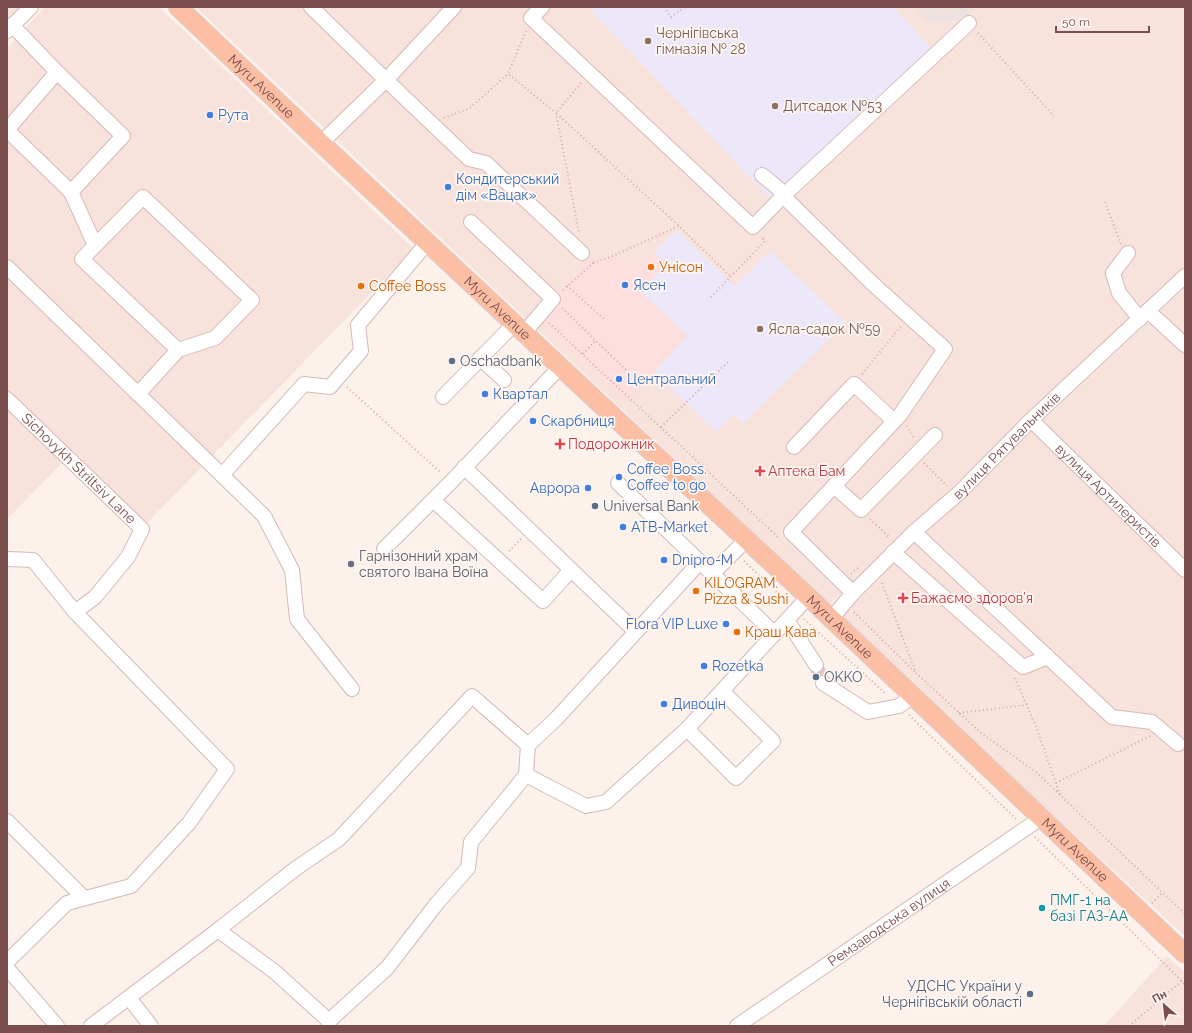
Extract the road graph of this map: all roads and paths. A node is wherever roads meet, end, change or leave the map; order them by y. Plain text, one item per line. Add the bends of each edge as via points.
1 (31, 7) edge
2 (178, 7) edge
3 (311, 7) edge
4 (454, 7) edge
5 (542, 7) edge
6 (664, 7) edge
7 (685, 7) edge
8 (531, 18) junction
9 (969, 23) joint
10 (10, 28) edge
11 (57, 72) junction
12 (589, 73) junction
13 (508, 74) junction
14 (386, 80) junction
15 (556, 113) junction
16 (1054, 116) dead end
17 (431, 123) junction
18 (321, 143) junction
19 (762, 175) dead end
20 (72, 192) junction
21 (783, 196) junction
22 (1105, 202) dead end
23 (471, 222) dead end
24 (679, 226) junction
25 (753, 227) junction
26 (428, 243) junction
27 (95, 245) junction
28 (582, 252) junction
29 (1127, 254) joint
30 (593, 263) junction
31 (7, 266) edge
32 (730, 276) junction
33 (1185, 276) edge
34 (567, 286) junction
35 (711, 297) dead end
36 (553, 299) junction
37 (540, 314) junction
38 (1144, 315) junction
39 (909, 316) junction
40 (604, 319) dead end
41 (519, 329) junction
42 (596, 340) junction
43 (1185, 345) edge
44 (178, 350) junction
45 (583, 354) junction
46 (480, 358) junction
47 (730, 360) dead end
48 (560, 367) junction
49 (631, 375) dead end
50 (337, 378) junction
51 (504, 380) dead end
52 (854, 384) junction
53 (138, 394) junction
54 (443, 397) dead end
55 (7, 399) edge
56 (897, 418) junction
57 (1031, 420) junction
58 (661, 427) junction
59 (935, 435) dead end
60 (794, 447) dead end
61 (918, 452) junction
62 (464, 467) junction
63 (222, 475) junction
64 (451, 482) junction
65 (618, 483) dead end
66 (834, 486) junction
67 (956, 495) junction
68 (433, 500) junction
69 (861, 510) junction
70 (529, 530) junction
71 (914, 532) junction
72 (782, 540) dead end
73 (740, 546) junction
74 (384, 549) dead end
75 (896, 549) junction
76 (7, 559) edge
77 (500, 561) junction
78 (700, 562) junction
79 (571, 570) junction
80 (1185, 570) edge
81 (712, 574) junction
82 (882, 582) dead end
83 (808, 597) junction
84 (849, 598) junction
85 (75, 612) junction
86 (792, 616) junction
87 (831, 619) junction
88 (636, 632) junction
89 (775, 634) junction
90 (1048, 657) junction
91 (816, 665) tunnel mouth
92 (916, 673) junction
93 (1014, 676) dead end
94 (823, 683) tunnel mouth
95 (352, 689) dead end
96 (722, 691) junction
97 (906, 701) junction
98 (1027, 705) junction
99 (960, 713) junction
100 (687, 729) junction
101 (1161, 730) junction
102 (528, 744) junction
103 (1178, 744) dead end
104 (526, 775) junction
105 (1056, 783) junction
106 (1061, 796) junction
107 (1041, 818) junction
108 (7, 821) edge
109 (1027, 829) junction
110 (1162, 893) junction
111 (84, 898) junction
112 (1147, 908) dead end
113 (1185, 914) edge
114 (218, 930) junction
115 (1185, 954) edge
116 (7, 962) edge
117 (7, 968) edge
118 (1182, 981) junction
119 (1185, 984) edge
120 (129, 998) junction
121 (56, 1026) edge
122 (91, 1026) edge
123 (151, 1026) edge
124 (737, 1026) edge
125 (1129, 1026) edge

1 - 10 street
2 - 18 main road, Myru Avenue
3 - 14 street
4 - 14 street
5 - 8 street
6 - 7 path via 671,17
8 - 12 street
8 - 13 path
9 - 16 path
9 - 21 street
10 - 11 street
11 - 20 street via 7,130
11 - 20 street via 123,136
12 - 15 path
12 - 25 street
13 - 15 path
13 - 17 path via 470,108
14 - 17 street
14 - 18 street
15 - 24 path
15 - 28 path
17 - 28 street via 469,159 486,163
18 - 26 main road, Myru Avenue
19 - 21 street via 779,189
20 - 27 street
21 - 25 street
21 - 39 street
22 - 29 path
23 - 36 street
24 - 30 path
24 - 32 path
25 - 32 path via 765,241
26 - 41 main road, Myru Avenue
26 - 50 street via 358,325 361,351
27 - 44 street via 82,259
27 - 44 street via 143,197 252,300 216,338
28 - 30 path
29 - 38 street via 1113,273 1119,293
30 - 34 path
31 - 53 street
32 - 35 path
33 - 38 street, вулиця Рятувальників
34 - 36 path
34 - 40 path
36 - 37 street
36 - 42 path
37 - 41 street
37 - 45 path
38 - 43 street
38 - 57 street, вулиця Рятувальників
39 - 52 path
39 - 56 street via 945,349
41 - 46 street
41 - 48 main road, Myru Avenue
42 - 45 path
42 - 49 path
44 - 53 street
45 - 58 path
46 - 51 street
46 - 54 street
47 - 58 path
48 - 62 street
48 - 73 main road, Myru Avenue
50 - 63 street via 330,387 304,384
50 - 64 path
52 - 56 street
52 - 60 street
53 - 63 street
55 - 85 street, Sichovykh Striltsiv Lane via 142,529 128,558 95,597
56 - 61 path
56 - 66 street
57 - 67 street, вулиця Рятувальників
57 - 80 street, вулиця Артилеристів
58 - 72 path
59 - 61 street
61 - 67 path
61 - 69 street
62 - 64 street
62 - 70 street
63 - 95 street via 264,516 292,570 297,619
64 - 68 street
65 - 78 street
66 - 69 street
66 - 84 street via 791,532
67 - 71 street, вулиця Рятувальників
68 - 74 street
68 - 77 street
69 - 75 path
70 - 77 path
70 - 79 street
71 - 75 street, вулиця Рятувальників
71 - 90 street
73 - 81 street
73 - 83 main road, Myru Avenue
73 - 86 path
75 - 84 street, вулиця Рятувальників
75 - 90 street via 1023,667
76 - 85 street via 33,560
77 - 79 street via 543,601
78 - 81 street
78 - 88 street
79 - 88 street
81 - 89 street
82 - 92 path
83 - 86 street
83 - 87 main road, Myru Avenue
84 - 87 street, вулиця Рятувальників
84 - 92 path
85 - 111 street via 227,769 189,823 131,886
86 - 89 street
86 - 91 street
86 - 97 path
87 - 97 main road, Myru Avenue
88 - 102 street via 556,719
89 - 96 street
90 - 101 street via 1112,717 1152,722
92 - 99 path
93 - 98 path
94 - 97 street via 868,712
96 - 100 street
96 - 100 street via 773,741 736,778
97 - 107 main road, Myru Avenue
97 - 109 path
98 - 99 path
98 - 105 path
99 - 106 path via 980,732 1037,773
100 - 104 street via 606,802 586,806
101 - 103 street
101 - 105 path
102 - 104 street
102 - 114 street via 472,696 340,839 295,868
104 - 114 street via 471,842 468,868 387,968 329,1021 275,972
105 - 106 path
106 - 110 path
107 - 109 street, Ремзаводська вулиця
107 - 115 main road, Myru Avenue
108 - 111 street
109 - 118 path
109 - 124 street, Ремзаводська вулиця
110 - 112 path
110 - 113 path
111 - 116 street via 67,903
114 - 120 street
117 - 121 street
118 - 119 path
118 - 125 path
120 - 122 street
120 - 123 street

